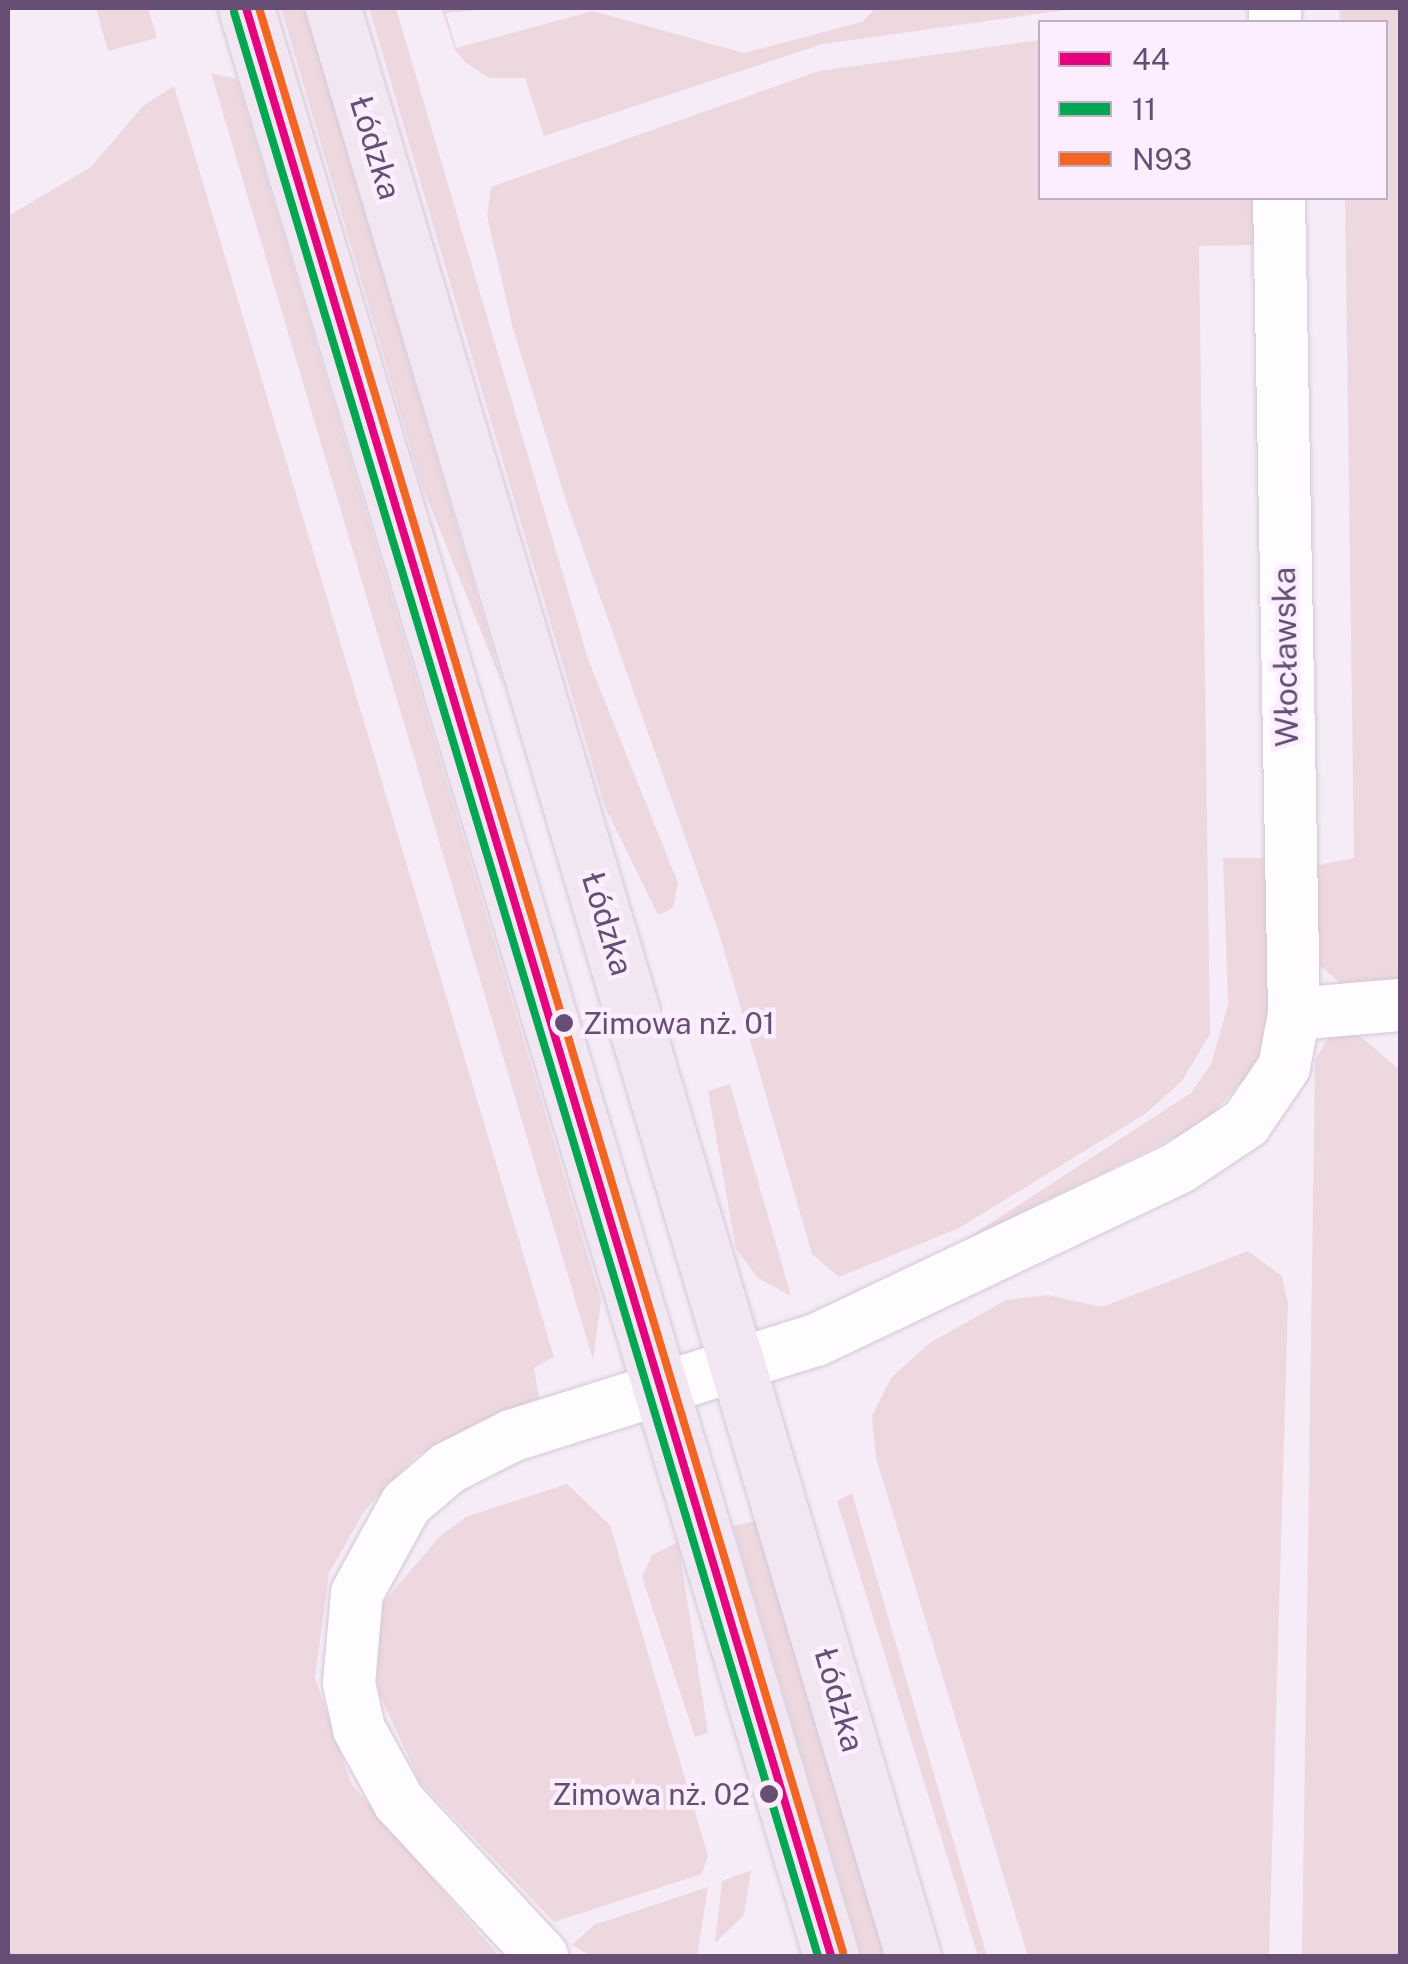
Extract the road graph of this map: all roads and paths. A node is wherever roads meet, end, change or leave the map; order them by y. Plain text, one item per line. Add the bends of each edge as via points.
1 (246, 8) edge
2 (333, 8) edge
3 (1279, 200) edge
4 (1400, 1004) edge
5 (1294, 1014) junction
6 (740, 1364) junction
7 (660, 1388) junction
8 (542, 1956) edge
9 (831, 1956) edge
10 (913, 1956) edge

1 - 7 main road
2 - 6 main road, Łódzka
3 - 5 street, Włocławska
4 - 5 street
5 - 6 street, Włocławska via 1284,1066 1260,1108 1180,1167 816,1340
6 - 7 street
6 - 10 main road, Łódzka
7 - 8 street via 512,1436 448,1468 376,1544 357,1593 349,1683 377,1767
7 - 9 main road

